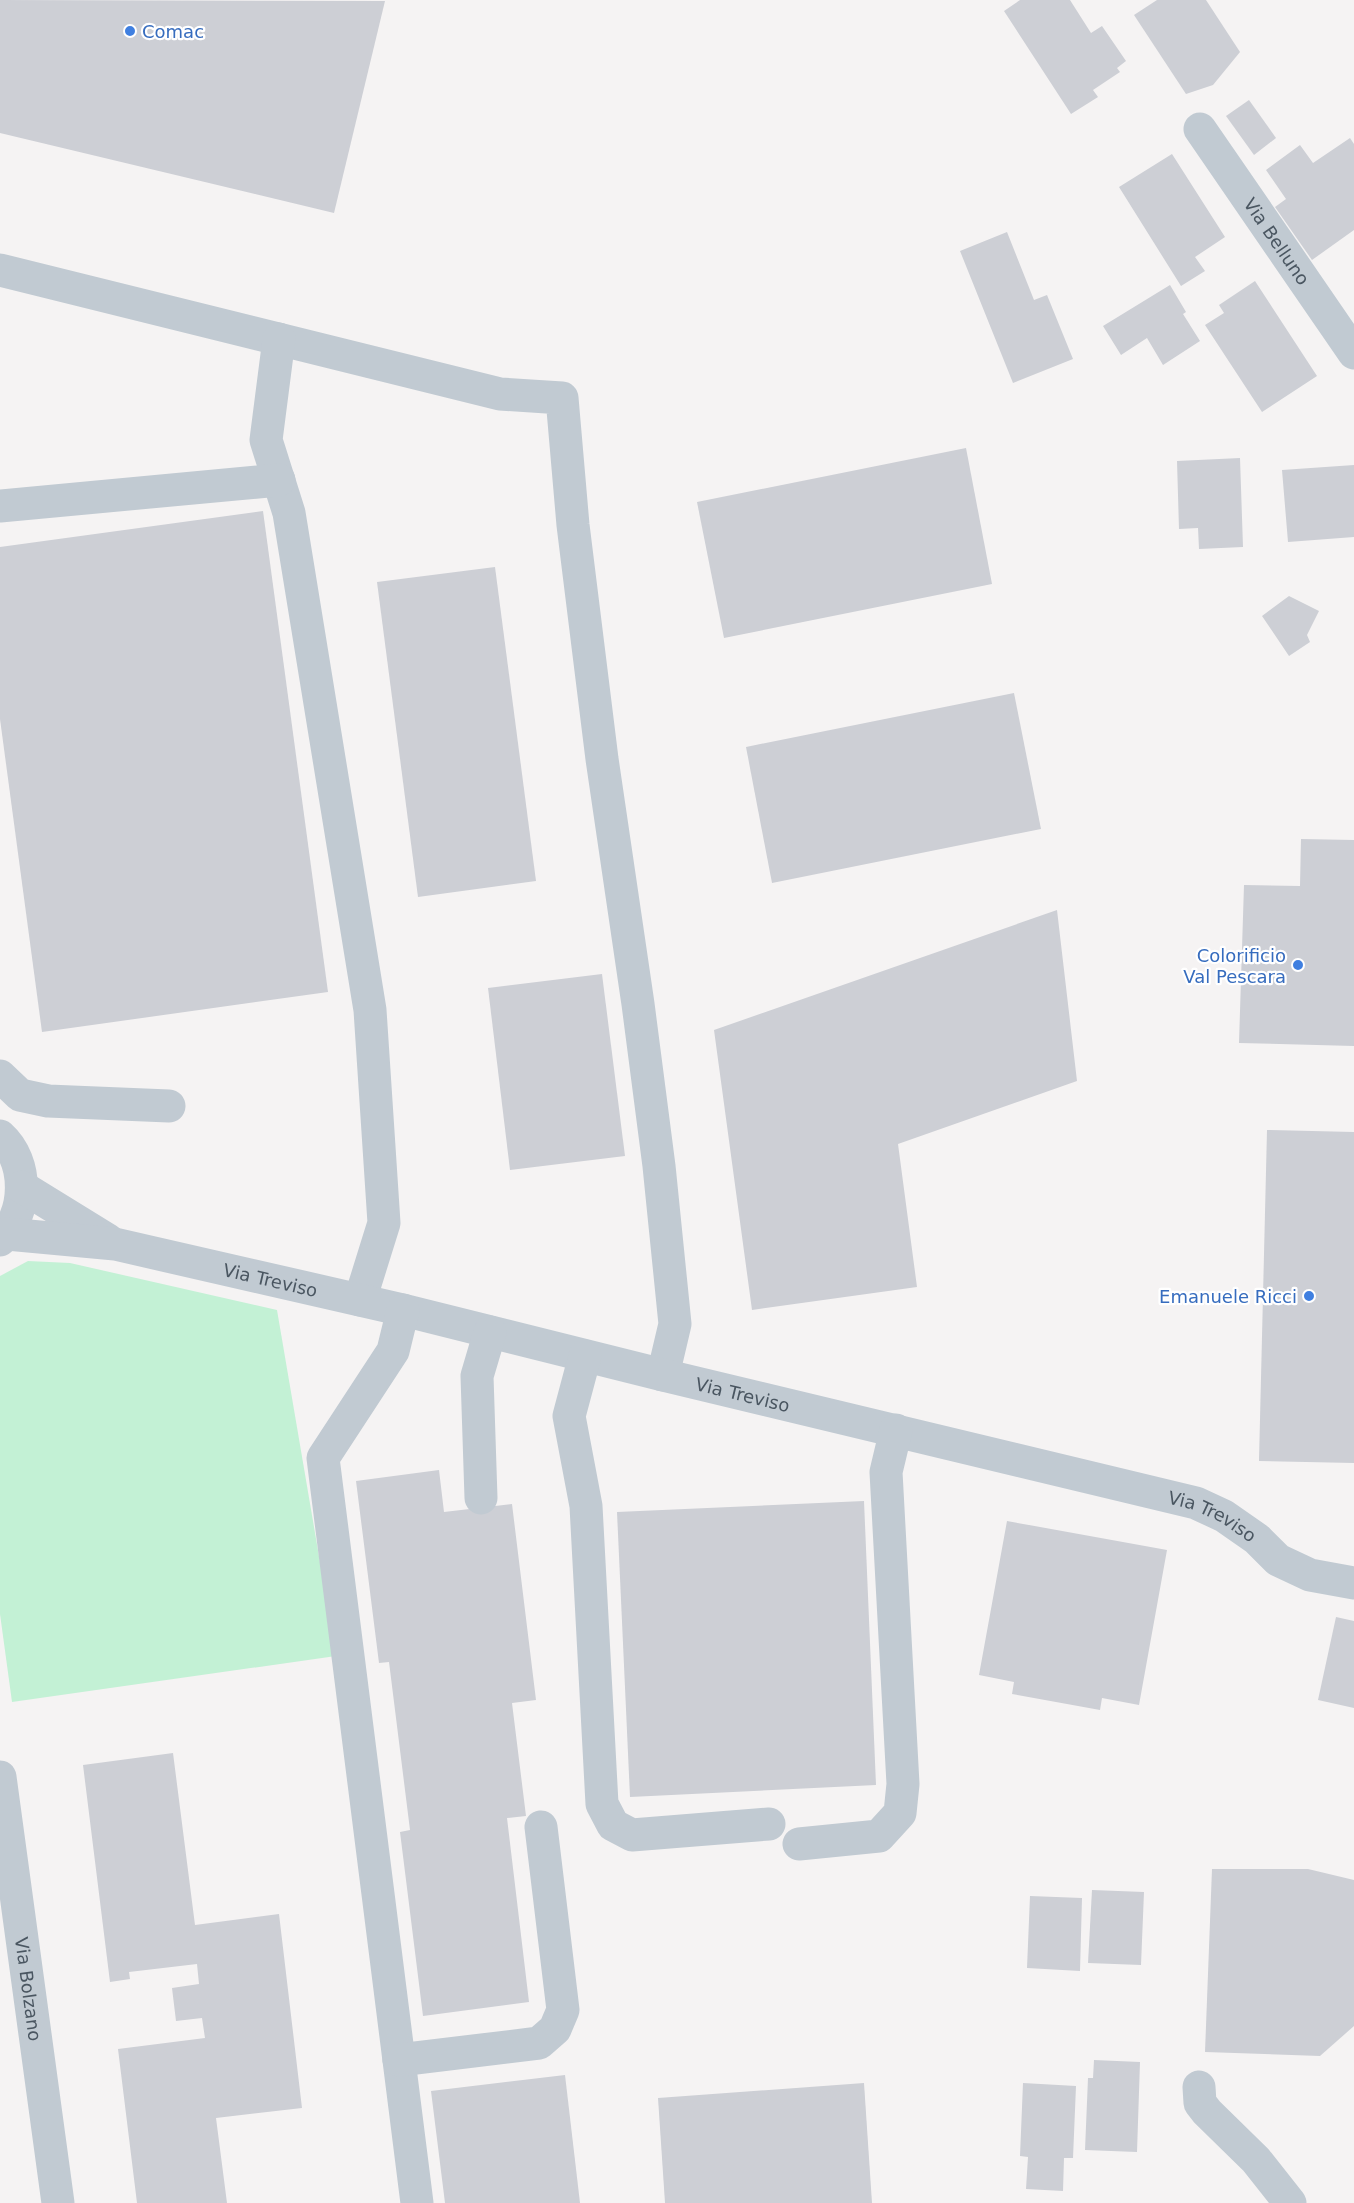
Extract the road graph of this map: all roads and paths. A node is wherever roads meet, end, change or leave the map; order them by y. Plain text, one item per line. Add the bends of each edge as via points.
1 (1200, 129) dead end
2 (0, 270) edge
3 (279, 339) junction
4 (1354, 353) edge
5 (279, 480) junction
6 (0, 506) edge
7 (0, 1076) edge
8 (169, 1106) dead end
9 (0, 1136) edge
10 (22, 1187) junction
11 (3, 1237) edge
12 (115, 1244) junction
13 (360, 1300) junction
14 (403, 1310) junction
15 (490, 1332) junction
16 (585, 1356) junction
17 (663, 1375) junction
18 (896, 1430) junction
19 (481, 1498) dead end
20 (1354, 1583) edge
21 (0, 1777) edge
22 (769, 1824) dead end
23 (540, 1827) dead end
24 (799, 1844) dead end
25 (399, 2060) junction
26 (1199, 2087) dead end
27 (58, 2203) edge
28 (417, 2203) edge
29 (1290, 2203) edge

1 - 4 street, Via Belluno
2 - 3 street
3 - 5 street via 266,440
3 - 17 street via 500,394 562,398 573,525 602,759 659,1166 675,1324
5 - 6 street
5 - 13 street via 290,513 370,1010 384,1223
7 - 8 street via 20,1095 48,1101
9 - 10 street via 18,1163
10 - 11 street via 18,1212
10 - 12 street, Via Treviso
11 - 12 street, Via Treviso
12 - 13 street, Via Treviso
13 - 14 street, Via Treviso
14 - 15 street, Via Treviso
14 - 25 street via 393,1351 324,1458
15 - 16 street, Via Treviso
15 - 19 street via 477,1376
16 - 17 street, Via Treviso
16 - 22 street via 569,1416 586,1506 602,1804 613,1825 632,1835
17 - 18 street, Via Treviso
18 - 20 street, Via Treviso via 1196,1503 1224,1516 1257,1539 1278,1560 1310,1575
18 - 24 street via 886,1472 903,1784 900,1813 879,1836
21 - 27 street, Via Bolzano
23 - 25 street via 563,2010 555,2029 539,2043
25 - 28 street
26 - 29 street via 1200,2103 1207,2112 1256,2160

